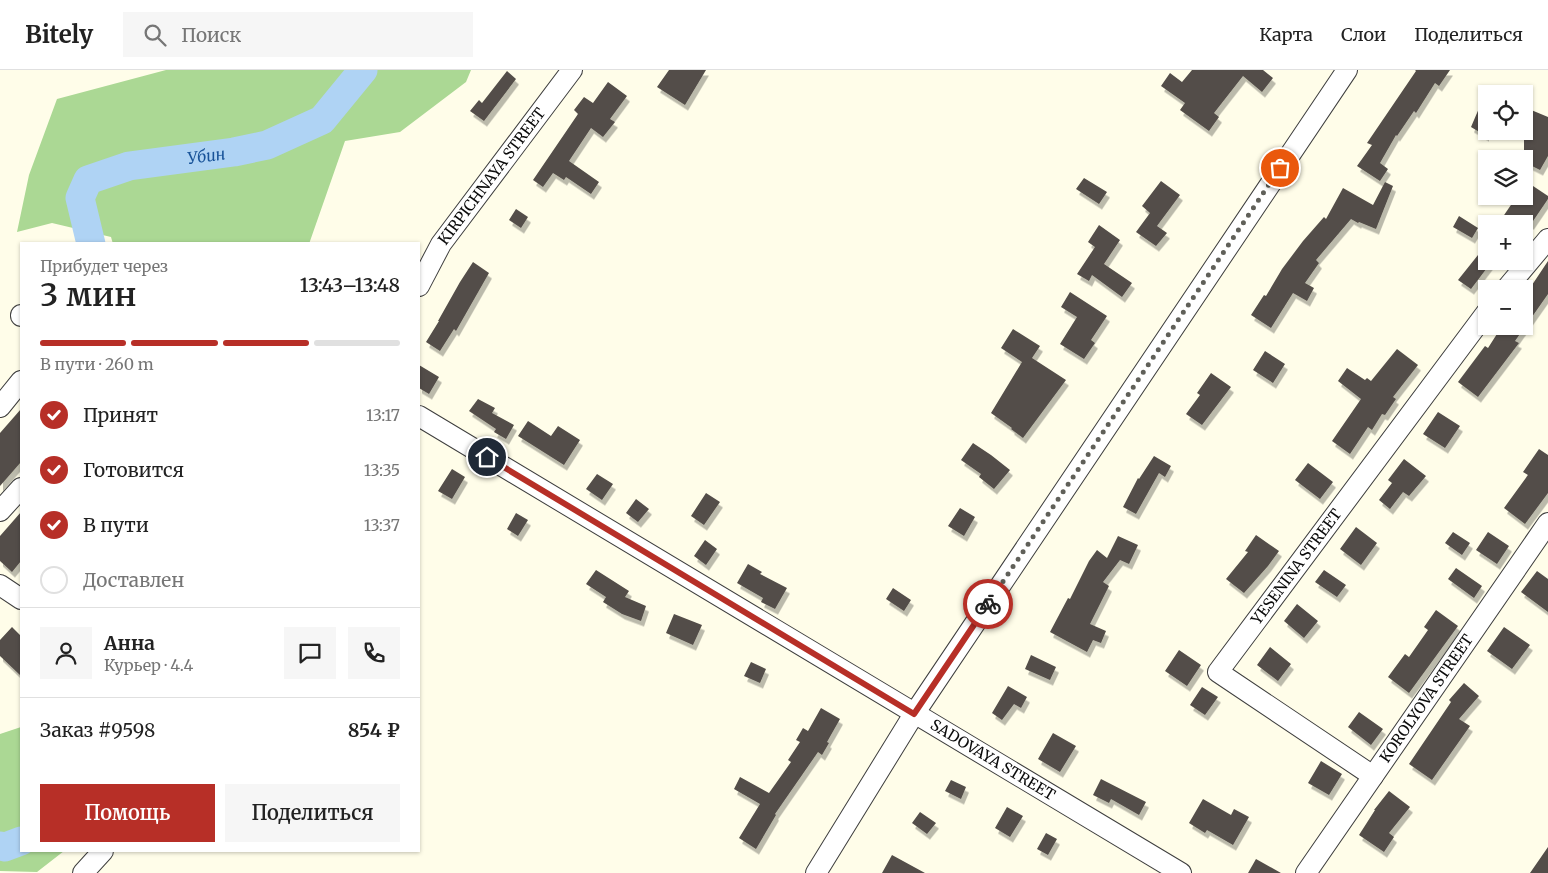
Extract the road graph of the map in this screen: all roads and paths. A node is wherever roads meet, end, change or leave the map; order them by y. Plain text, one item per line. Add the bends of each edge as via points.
1 (572, 70) edge
2 (1347, 70) edge
3 (1548, 239) edge
4 (1514, 280) edge
5 (420, 284) edge
6 (1478, 323) edge
7 (20, 382) edge
8 (0, 407) edge
9 (420, 417) edge
10 (20, 489) edge
11 (0, 511) edge
12 (1548, 523) edge
13 (0, 585) edge
14 (20, 598) edge
15 (914, 714) junction
16 (1373, 776) junction
17 (102, 852) edge
18 (84, 873) edge
19 (816, 873) edge
20 (1181, 873) edge
21 (1306, 873) edge

1 - 5 street, KIRPICHNAYA STREET via 441,244
2 - 15 street
3 - 4 street
6 - 16 street, YESENINA STREET via 1218,672
7 - 8 street
9 - 15 street, SADOVAYA STREET
10 - 11 street
12 - 16 street, KOROLYOVA STREET
13 - 14 street
15 - 19 street
15 - 20 street, SADOVAYA STREET
16 - 21 street, KOROLYOVA STREET
17 - 18 street

